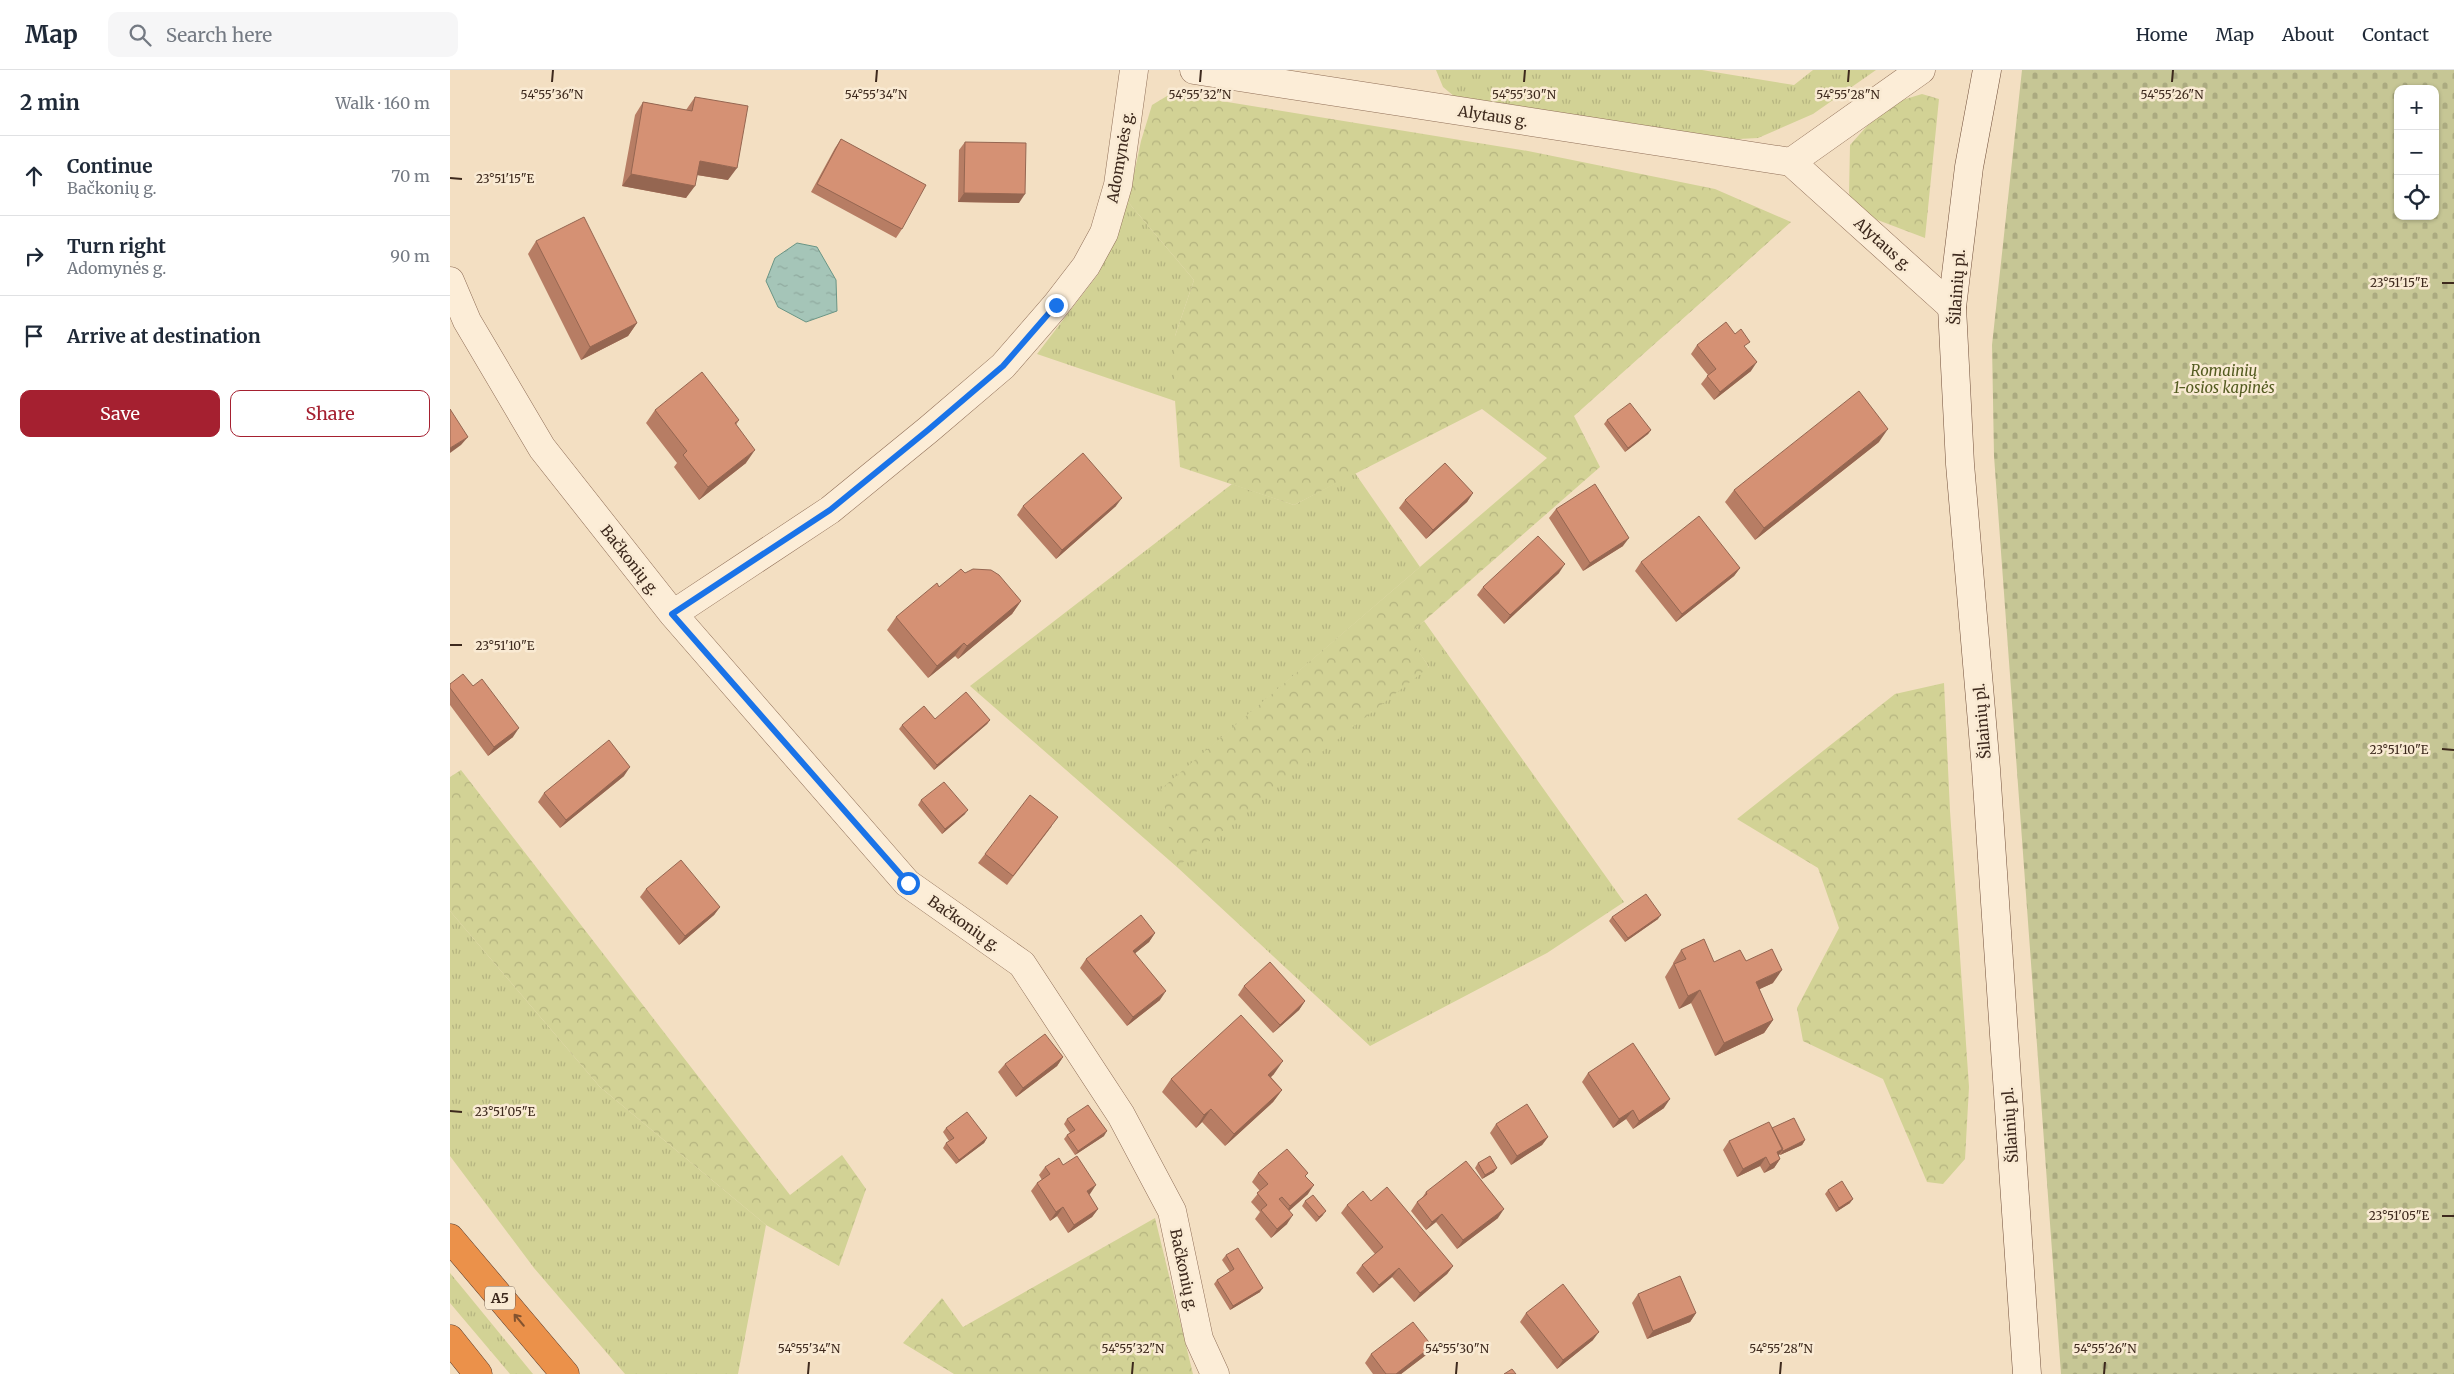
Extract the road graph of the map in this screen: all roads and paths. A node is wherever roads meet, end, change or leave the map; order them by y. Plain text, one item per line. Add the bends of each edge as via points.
1 (1134, 70) edge
2 (1194, 70) edge
3 (1921, 70) edge
4 (1987, 70) edge
5 (1792, 162) junction
6 (450, 281) edge
7 (1952, 307) junction
8 (672, 614) junction
9 (450, 1238) edge
10 (450, 1339) edge
11 (478, 1374) edge
12 (565, 1374) edge
13 (1214, 1374) edge
14 (2027, 1374) edge

1 - 8 street, Adomynės g. via 1118,185 1104,233 1086,266 1056,305 1003,366 837,504
2 - 5 street, Alytaus g.
3 - 5 street
4 - 7 street, Šilainių pl. via 1968,167
5 - 7 street, Alytaus g.
6 - 8 street, Bačkonių g. via 467,321 542,448
7 - 14 street, Šilainių pl. via 1960,464 1986,768
8 - 13 street, Bačkonių g. via 908,883 1022,964 1121,1115 1172,1211 1198,1339
12 -> 9 highway, A5
10 - 11 highway

